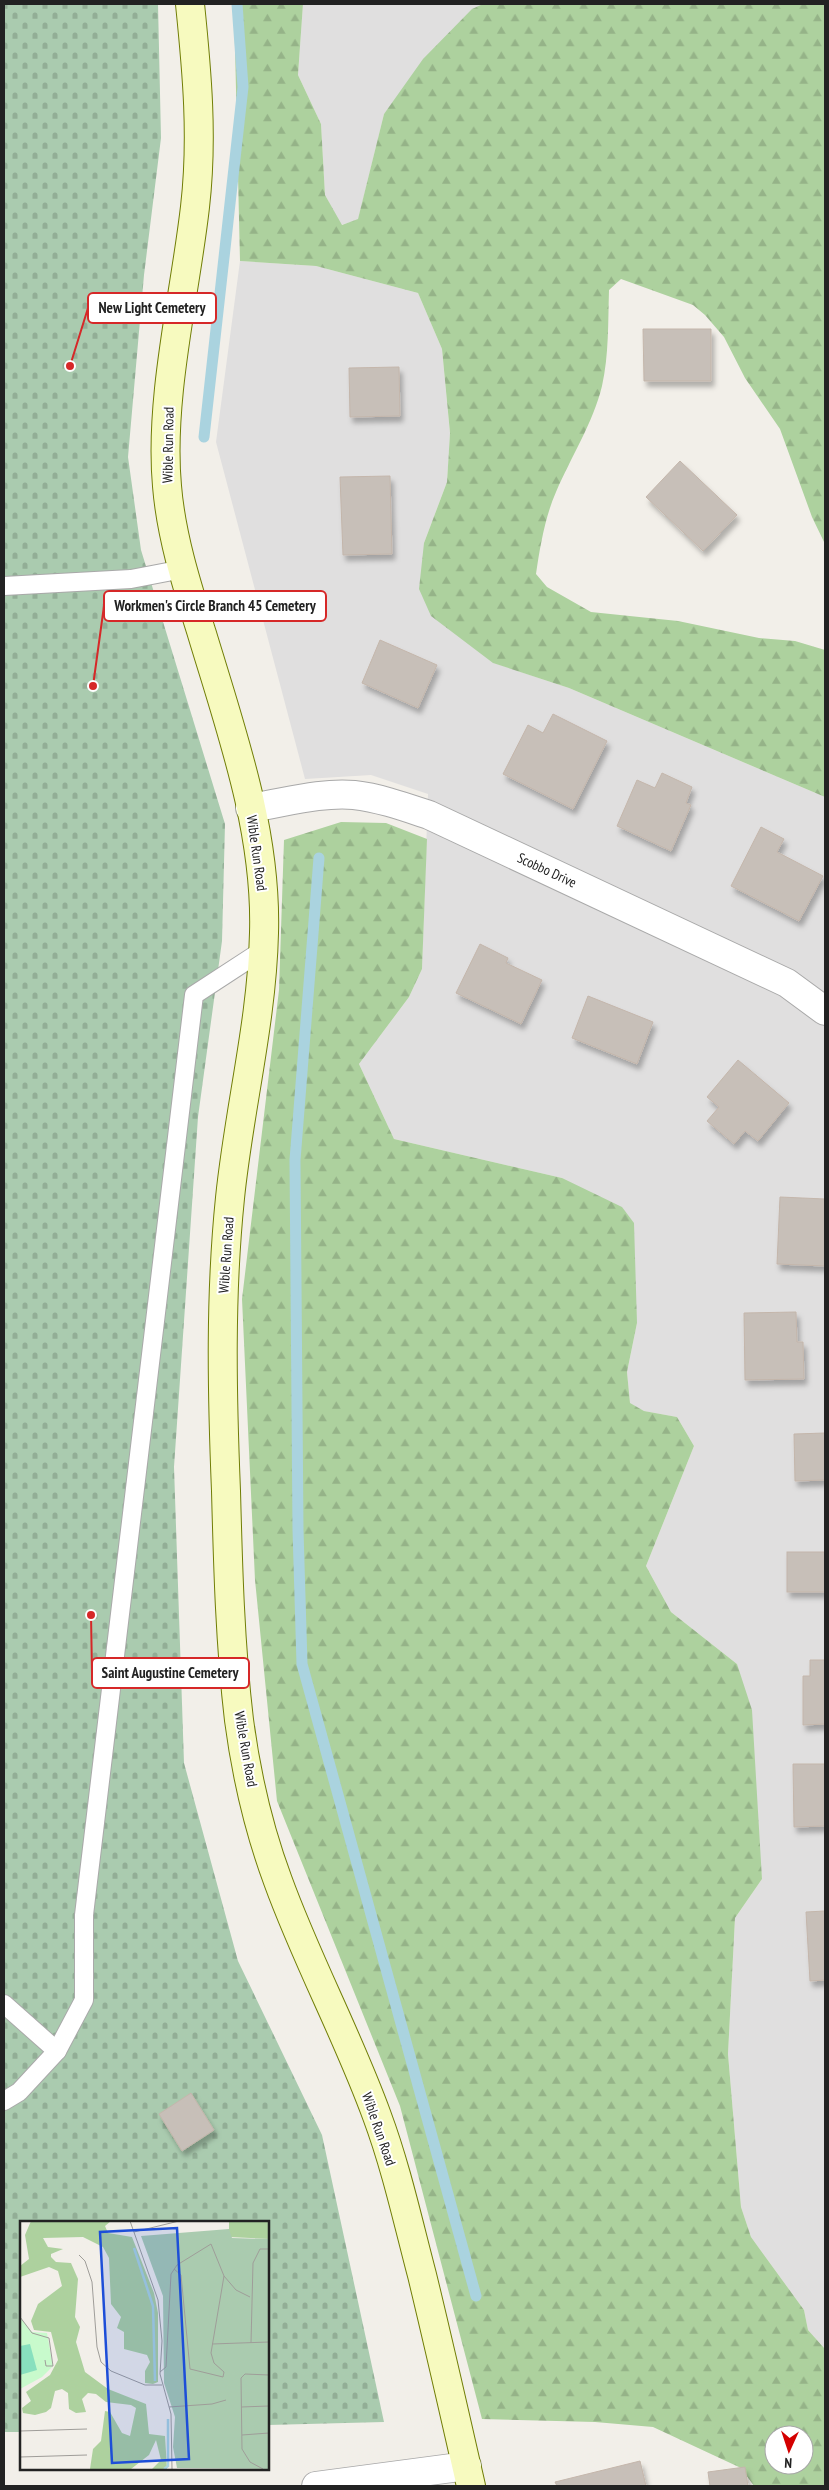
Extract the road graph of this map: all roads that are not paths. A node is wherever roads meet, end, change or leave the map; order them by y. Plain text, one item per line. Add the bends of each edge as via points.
1 (190, 4) edge
2 (183, 569) junction
3 (4, 586) edge
4 (250, 808) junction
5 (263, 950) junction
6 (825, 1011) edge
7 (4, 2004) edge
8 (57, 2051) junction
9 (4, 2101) edge
10 (469, 2476) edge
11 (316, 2486) edge

1 - 2 street, Wible Run Road via 199,91 200,144 195,205 169,394 165,456 167,491
2 - 3 lane via 131,579
2 - 4 street, Wible Run Road via 234,740
4 - 5 street, Wible Run Road via 264,901
4 - 6 street, Scobbo Drive via 333,795 355,795 387,801 429,815 787,983
5 - 8 lane via 194,995 84,1915 84,2000
5 - 10 street, Wible Run Road via 258,1010 230,1193 224,1277 222,1383 230,1619 240,1727 257,1812 276,1877 377,2117 397,2180
7 - 8 lane
8 - 9 lane via 18,2092
10 - 11 street

